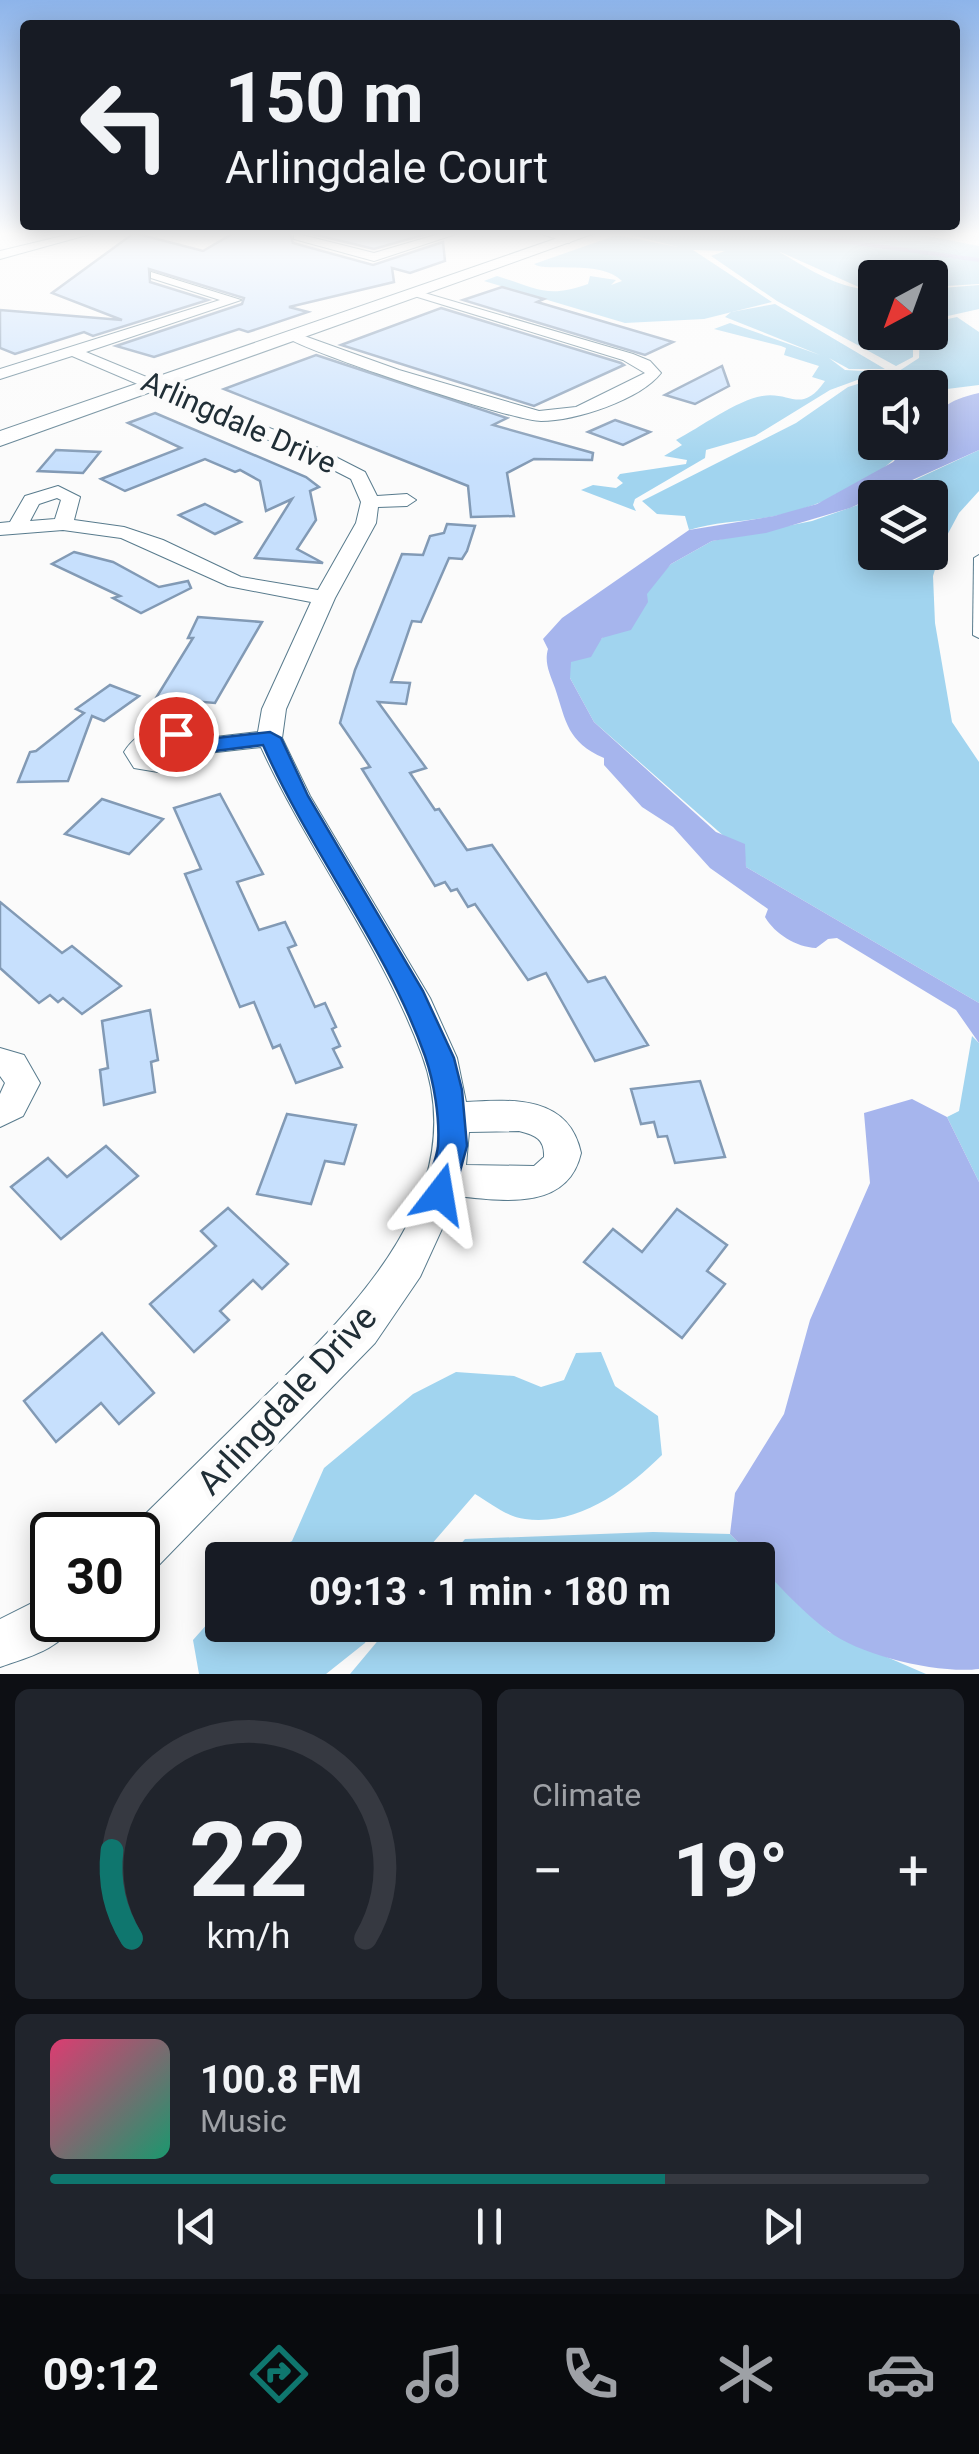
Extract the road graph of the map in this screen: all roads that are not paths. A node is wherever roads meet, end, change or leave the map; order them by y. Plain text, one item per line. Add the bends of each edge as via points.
1 (199, 311) edge
2 (362, 311) edge
3 (478, 311) edge
4 (291, 336) junction
5 (72, 352) junction
6 (0, 374) edge
7 (155, 384) junction
8 (0, 439) edge
9 (407, 500) dead end
10 (370, 502) junction
11 (63, 524) junction
12 (9, 528) edge
13 (979, 558) edge
14 (979, 584) edge
15 (324, 598) junction
16 (979, 634) edge
17 (270, 738) junction
18 (191, 747) dead end
19 (0, 1062) edge
20 (0, 1112) edge
21 (450, 1118) junction
22 (444, 1178) junction
23 (160, 1532) edge
24 (30, 1631) edge
25 (0, 1644) edge

1 - 5 street
2 - 4 main road
3 - 4 street via 628,357 653,373 560,416 520,412
4 - 7 main road
5 - 6 street
5 - 7 street, Arlingdale Drive
7 - 8 main road
7 - 10 street, Arlingdale Drive via 359,476
9 - 10 street
10 - 15 street via 366,523
11 - 12 street
11 - 12 street via 71,497 58,492 32,500
11 - 15 street via 124,533 236,582
13 - 14 lane
14 - 16 lane
15 - 17 street via 274,709
17 - 18 street
17 - 21 street, Arlingdale Drive via 414,998 440,1058
19 - 20 street via 12,1065 23,1083
21 - 22 street, Arlingdale Drive
21 - 22 street via 538,1120 560,1136 562,1161 542,1180 528,1183
22 - 23 street, Arlingdale Drive via 406,1264 360,1329
24 - 25 street

